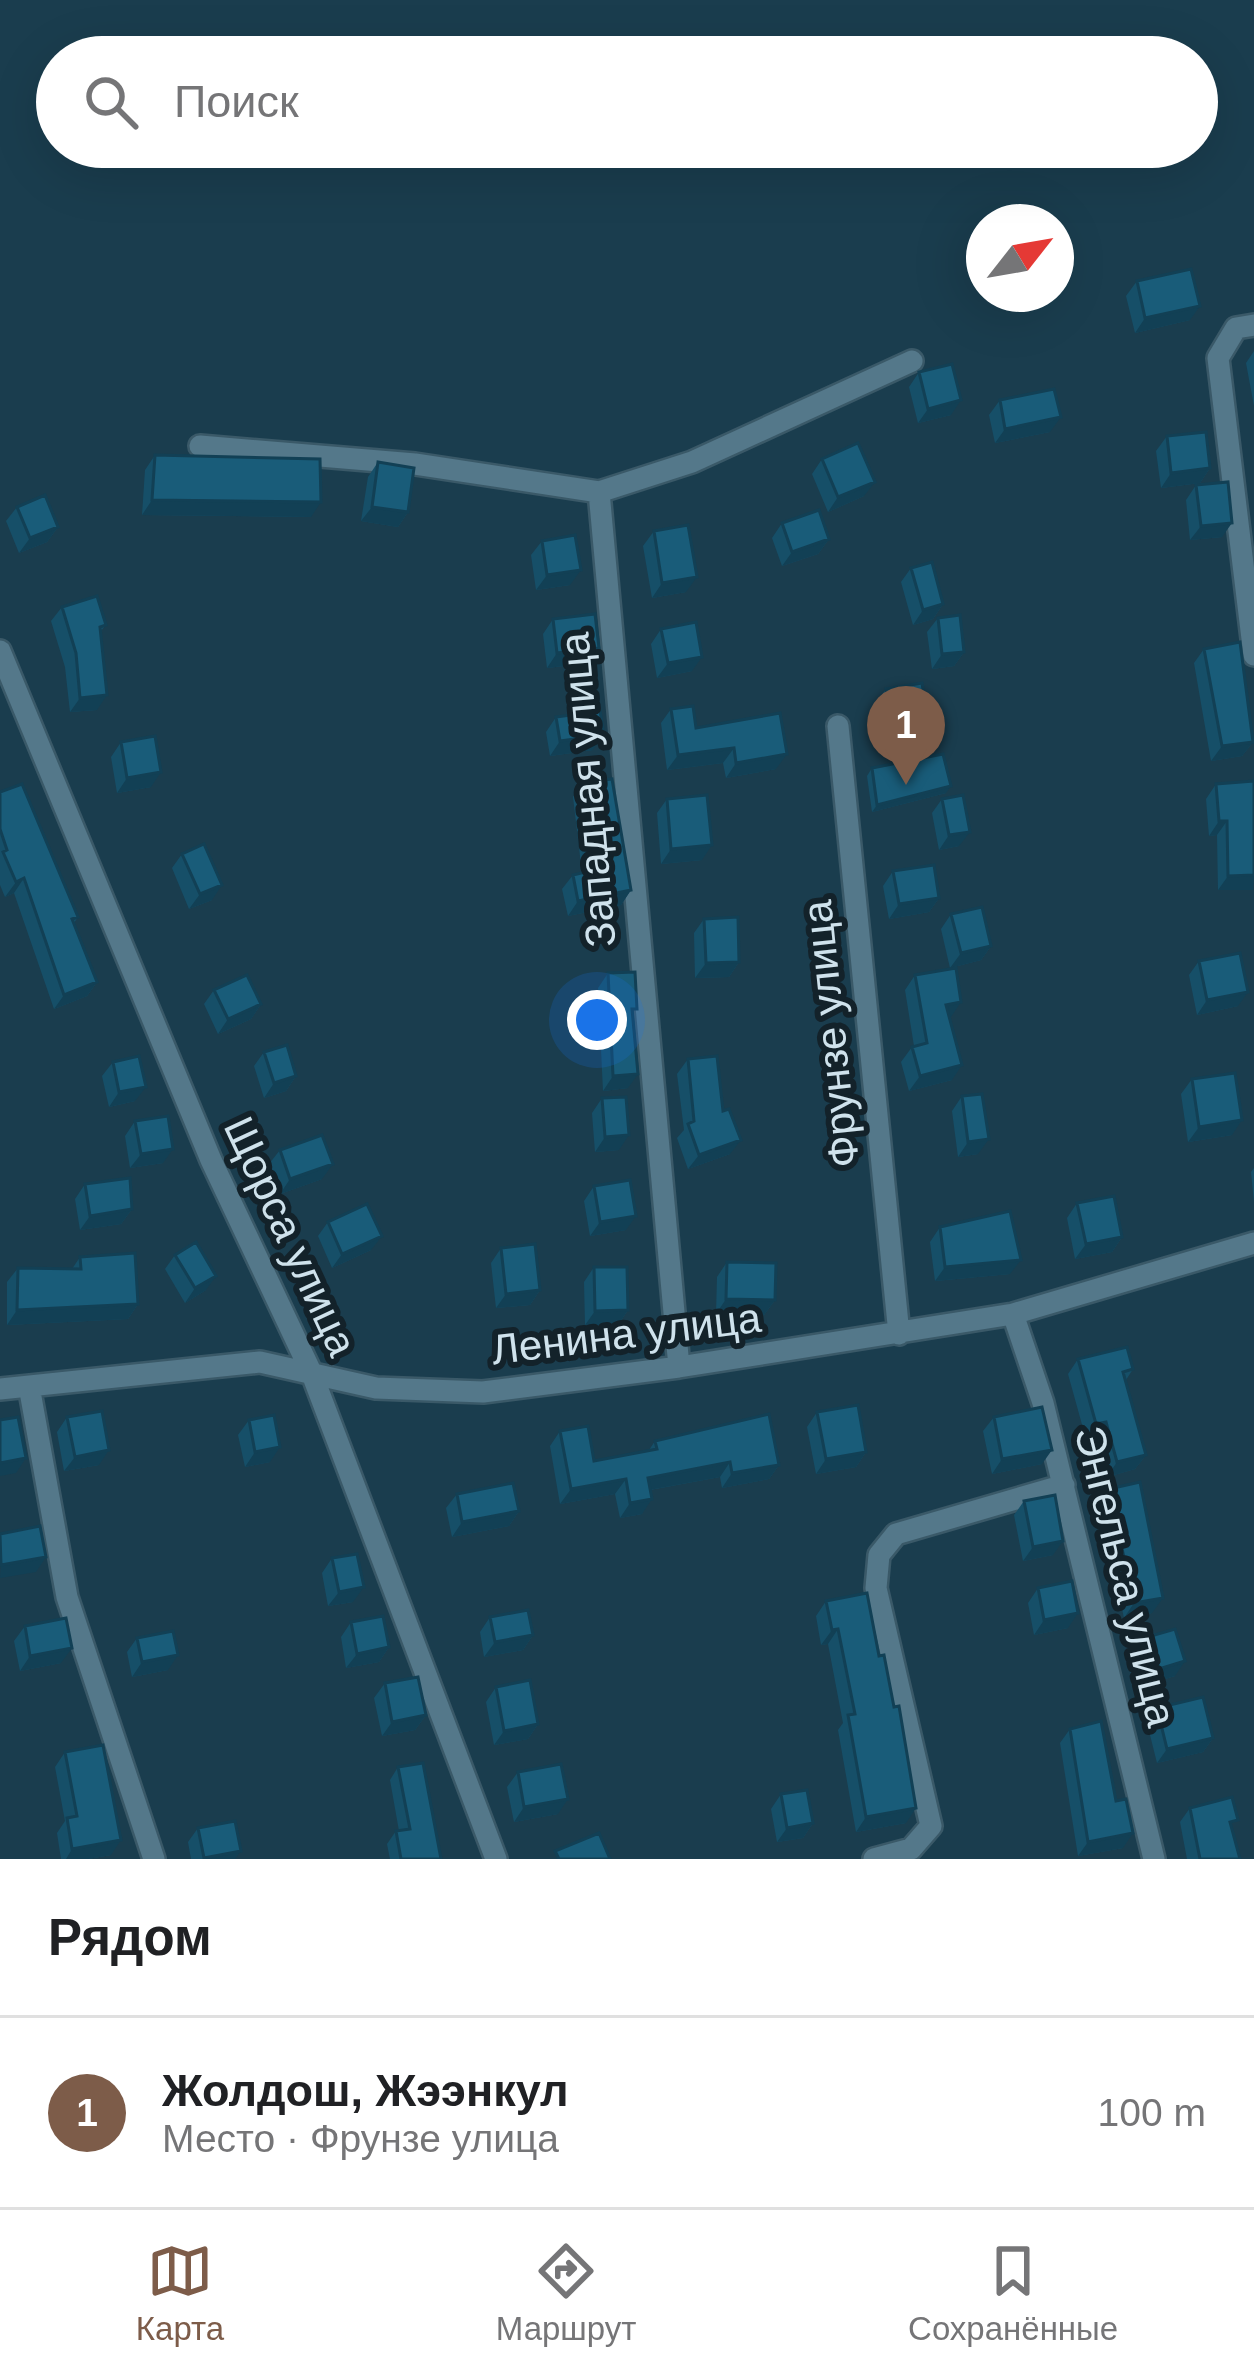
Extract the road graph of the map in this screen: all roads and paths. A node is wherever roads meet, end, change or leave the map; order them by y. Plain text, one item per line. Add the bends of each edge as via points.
1 (1254, 325) edge
2 (912, 361) dead end
3 (200, 446) dead end
4 (599, 492) junction
5 (0, 651) edge
6 (1254, 655) edge
7 (838, 726) dead end
8 (1254, 1243) edge
9 (1013, 1314) junction
10 (899, 1334) junction
11 (679, 1367) junction
12 (312, 1374) junction
13 (29, 1386) junction
14 (0, 1389) edge
15 (1064, 1485) junction
16 (154, 1859) edge
17 (496, 1859) edge
18 (874, 1859) edge
19 (1154, 1859) edge

1 - 6 street via 1235,328 1218,358
2 - 4 street via 692,462
3 - 4 street via 416,464
4 - 11 street, Западная улица
5 - 12 street, Щорса улица via 212,1160
7 - 10 street, Фрунзе улица
8 - 9 street, Ленина улица
9 - 10 street, Ленина улица
9 - 15 street, Энгельса улица
10 - 11 street, Ленина улица
11 - 12 street, Ленина улица via 483,1392 376,1388
12 - 13 street, Ленина улица via 260,1362
12 - 17 street, Щорса улица
13 - 14 street, Ленина улица
13 - 16 street via 67,1597
15 - 18 street via 896,1534 879,1555 877,1588 931,1826 911,1849
15 - 19 street, Энгельса улица

